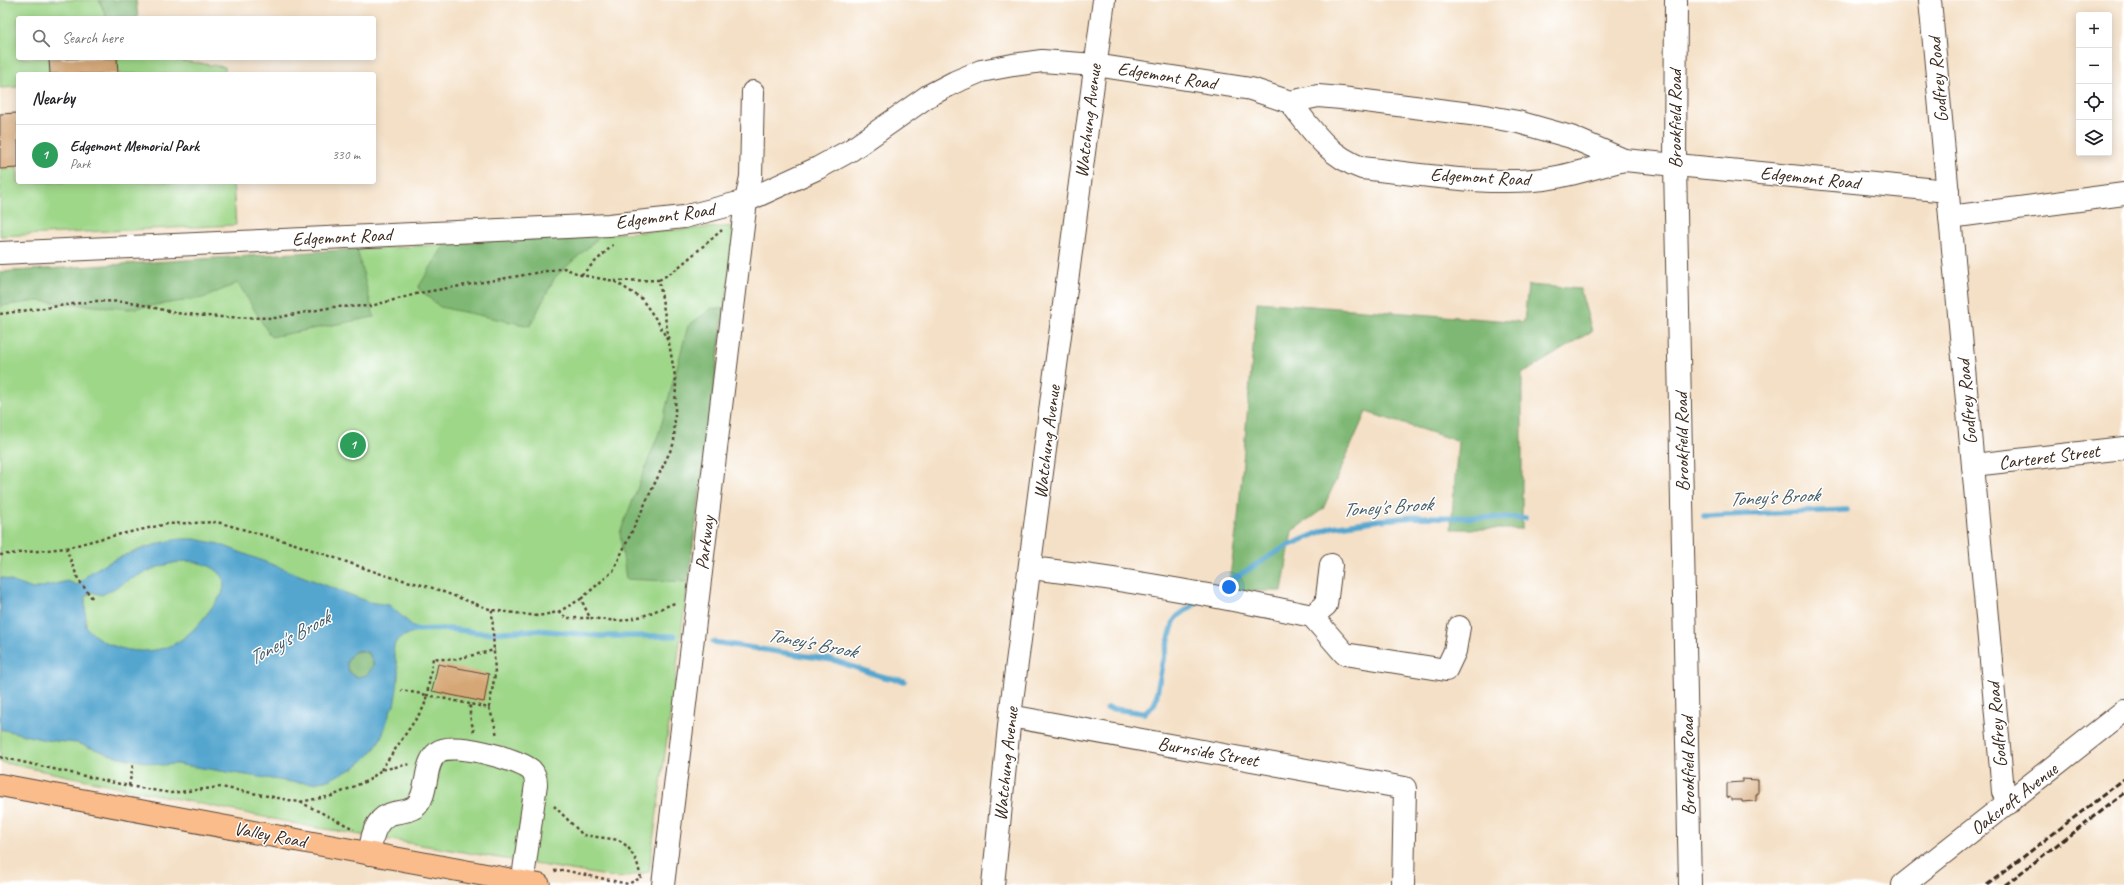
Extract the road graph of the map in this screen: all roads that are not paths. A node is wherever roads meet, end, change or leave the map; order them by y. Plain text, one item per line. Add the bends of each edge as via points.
1 (1104, 0) edge
2 (1676, 0) edge
3 (1930, 0) edge
4 (1095, 65) junction
5 (753, 92) dead end
6 (1290, 102) junction
7 (1624, 160) junction
8 (1675, 165) junction
9 (1948, 191) junction
10 (2124, 194) edge
11 (746, 200) junction
12 (1950, 217) junction
13 (0, 253) edge
14 (2124, 448) edge
15 (1973, 465) junction
16 (1331, 565) dead end
17 (1031, 568) junction
18 (1312, 616) junction
19 (1459, 627) dead end
20 (2124, 711) edge
21 (1010, 716) junction
22 (0, 785) edge
23 (2009, 803) junction
24 (370, 854) junction
25 (533, 881) edge
26 (663, 885) edge
27 (993, 885) edge
28 (1403, 885) edge
29 (1690, 885) edge
30 (1902, 885) edge

1 - 4 street, Watchung Avenue
2 - 8 street, Brookfield Road
3 - 9 street, Godfrey Road
4 - 6 street, Edgemont Road via 1252,90
4 - 11 street, Edgemont Road via 1042,62 981,71 928,96 883,129 818,168
4 - 17 street, Watchung Avenue
5 - 11 street, Parkway via 751,177
6 - 7 street, Edgemont Road via 1318,96 1479,115 1518,122 1571,137
6 - 7 street, Edgemont Road via 1329,149 1347,162 1362,168 1519,181 1545,179
7 - 8 street, Edgemont Road
8 - 9 street, Edgemont Road
8 - 29 street, Brookfield Road
9 - 12 street, Godfrey Road
10 - 12 street
11 - 13 street, Edgemont Road via 684,217 616,224
11 - 26 street, Parkway
12 - 15 street, Godfrey Road
14 - 15 street, Carteret Street
15 - 23 street, Godfrey Road via 2002,780
16 - 18 street via 1326,605
17 - 18 street via 1208,594
17 - 21 street, Watchung Avenue
18 - 19 street via 1346,654 1446,670 1455,651
20 - 23 street, Oakcroft Avenue
21 - 27 street, Watchung Avenue
21 - 28 street, Burnside Street via 1405,788
22 - 24 main road, Valley Road
23 - 30 street, Oakcroft Avenue
24 - 25 main road, Valley Road
24 - 25 street via 371,836 380,821 414,807 420,799 433,758 445,748 458,748 511,759 532,770 536,777

